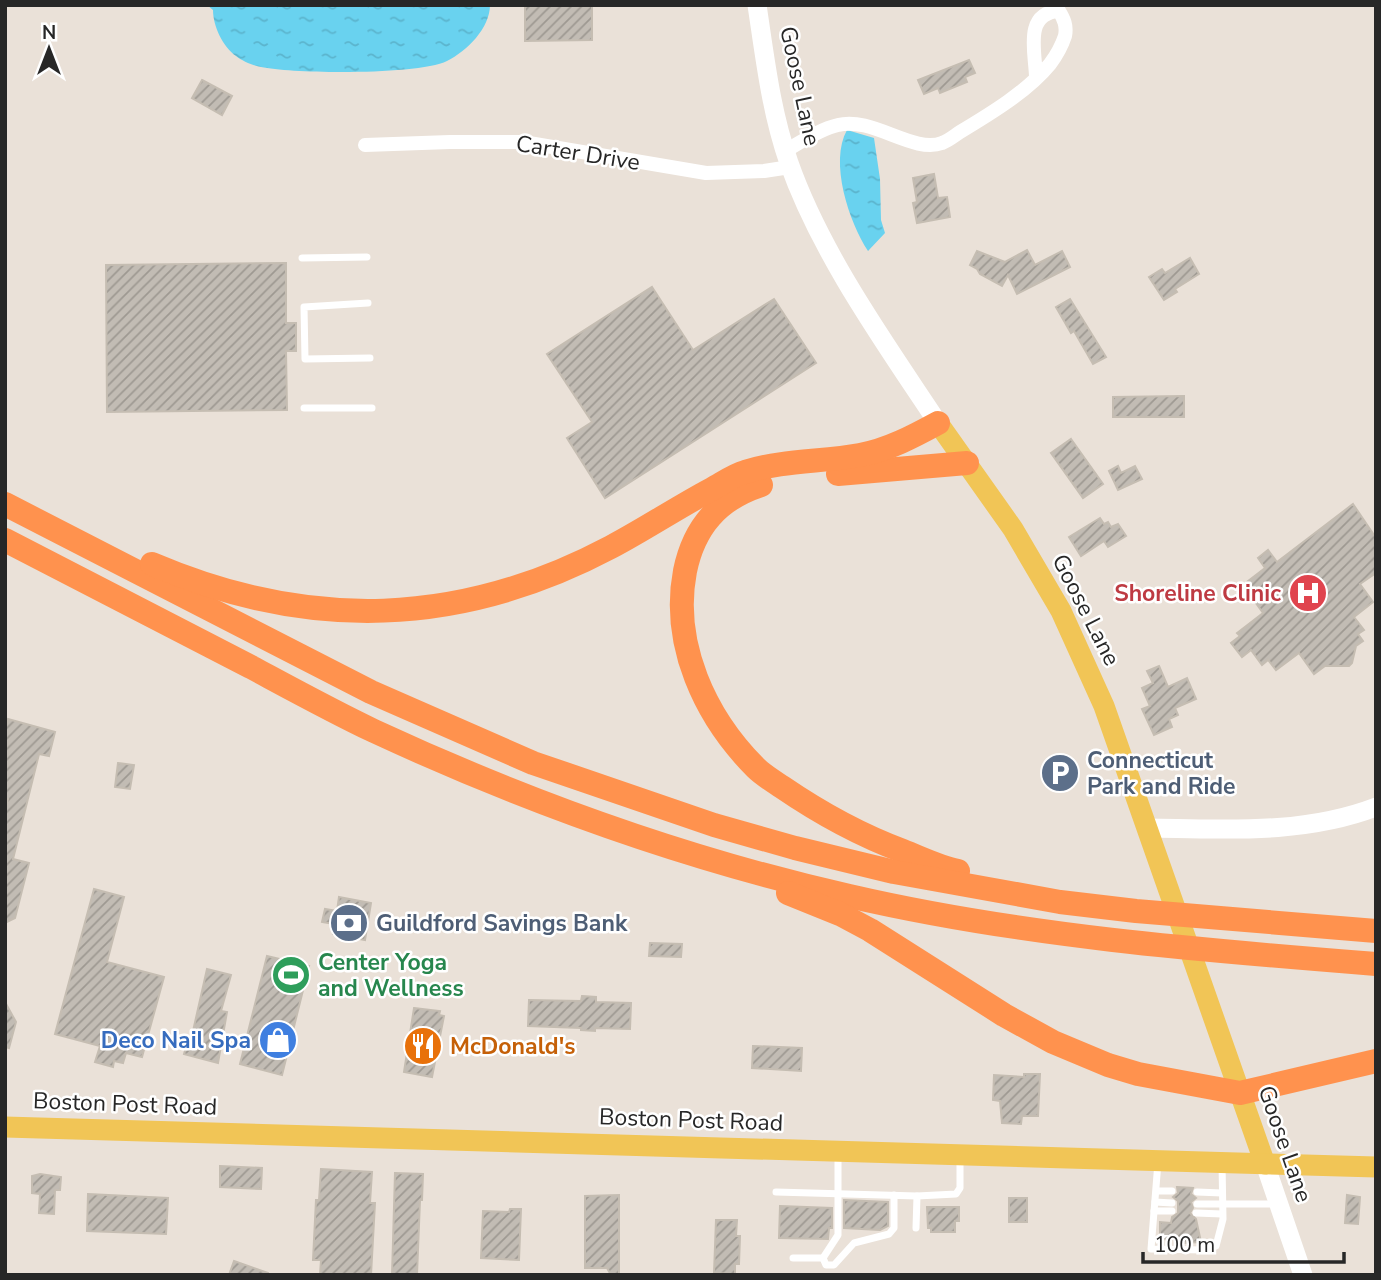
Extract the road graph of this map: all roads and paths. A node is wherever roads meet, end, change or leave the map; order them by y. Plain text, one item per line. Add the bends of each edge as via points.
1 (757, 5) edge
2 (1036, 76) dead end
3 (365, 145) dead end
4 (788, 159) junction
5 (367, 257) dead end
6 (302, 258) dead end
7 (368, 303) dead end
8 (370, 358) dead end
9 (304, 408) dead end
10 (372, 408) dead end
11 (938, 423) junction
12 (967, 463) junction
13 (5, 503) edge
14 (5, 540) edge
15 (1376, 807) edge
16 (1148, 828) junction
17 (671, 846) junction
18 (1136, 911) junction
19 (1376, 931) edge
20 (1376, 964) edge
21 (1376, 1061) edge
22 (1240, 1093) junction
23 (5, 1127) edge
24 (838, 1151) junction
25 (961, 1155) junction
26 (1158, 1161) junction
27 (1222, 1163) junction
28 (1265, 1164) junction
29 (1376, 1167) edge
30 (1157, 1191) junction
31 (1172, 1191) dead end
32 (776, 1192) dead end
33 (1197, 1192) dead end
34 (837, 1193) junction
35 (1222, 1193) junction
36 (894, 1195) junction
37 (917, 1195) junction
38 (1278, 1204) junction
39 (1222, 1205) junction
40 (1154, 1207) junction
41 (1172, 1207) dead end
42 (1222, 1214) junction
43 (916, 1228) dead end
44 (793, 1258) dead end
45 (823, 1258) junction
46 (1303, 1275) edge

1 - 4 street, Goose Lane via 772,102
2 - 4 street, Carter Drive via 988,115 940,144 917,143 867,125 839,124
3 - 4 street, Carter Drive via 523,142 706,173 764,171
4 - 11 street, Goose Lane via 826,246
5 - 6 lane
7 - 8 lane via 304,307 305,359
9 - 10 lane
11 - 12 main road, Goose Lane
11 - 13 highway via 902,442 862,455 743,472 551,577 494,595 428,608 310,608 246,597 164,569
12 - 16 main road, Goose Lane via 1061,611 1104,706
12 - 18 highway via 777,479 739,492 707,518 689,551 681,594 683,637 699,687 724,731 757,770 810,806 872,839 952,870
13 - 18 highway via 371,692 533,763 795,848 974,887
14 - 17 highway via 373,730 495,783
15 - 16 street via 1289,827
16 - 22 main road, Goose Lane
17 - 20 highway via 848,896 968,919 1097,940
17 - 22 highway via 840,914 1004,1016 1083,1055 1138,1074
18 - 19 highway
21 - 22 highway
22 - 28 main road, Goose Lane
23 - 24 main road, Boston Post Road
24 - 25 main road, Boston Post Road
24 - 34 lane
25 - 26 main road, Boston Post Road
25 - 37 lane via 956,1194
26 - 27 main road, Boston Post Road
26 - 30 lane
27 - 28 main road, Boston Post Road
27 - 35 lane
28 - 29 main road, Boston Post Road
28 - 38 street, Goose Lane
30 - 31 lane
30 - 40 lane
32 - 34 lane
33 - 35 lane
34 - 36 lane
34 - 45 lane via 838,1235
35 - 39 lane
36 - 37 lane
36 - 45 lane via 894,1228 889,1234 854,1243 834,1265 826,1265
37 - 43 lane
38 - 39 lane
38 - 46 street, Goose Lane
39 - 42 lane
39 - 42 lane via 1197,1208
40 - 41 lane
40 - 42 lane via 1151,1249 1216,1246
44 - 45 lane

